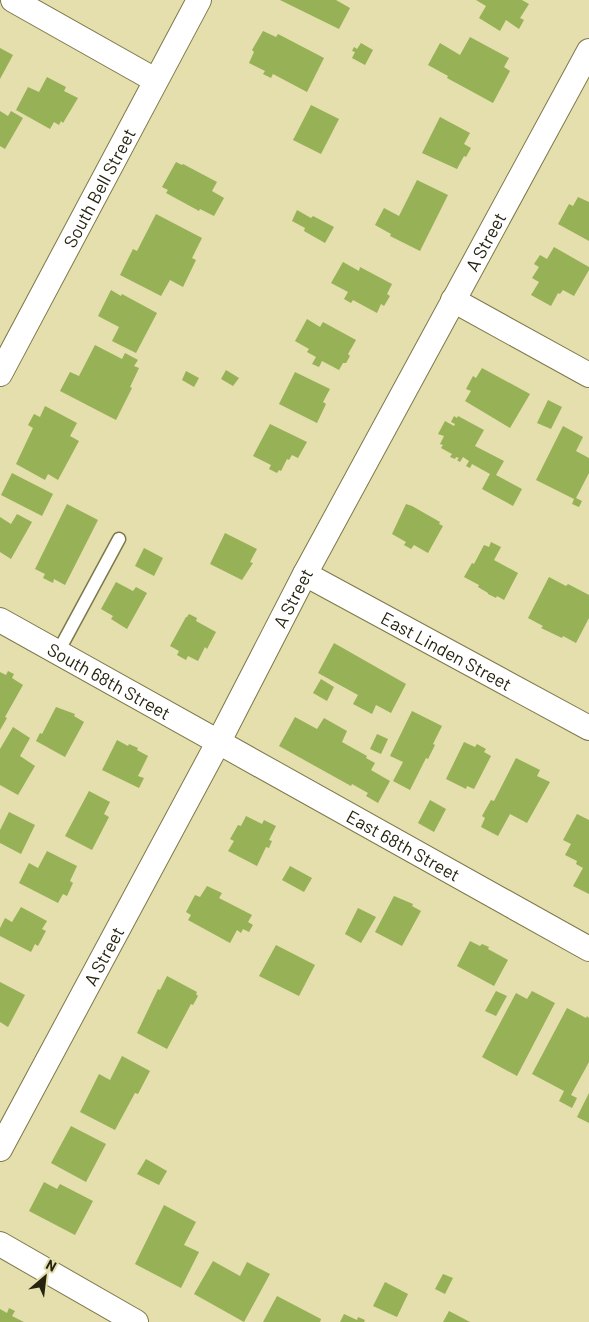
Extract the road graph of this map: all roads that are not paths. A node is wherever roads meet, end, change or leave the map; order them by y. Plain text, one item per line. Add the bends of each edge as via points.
1 (13, 0) edge
2 (199, 0) edge
3 (589, 50) edge
4 (155, 80) junction
5 (453, 300) junction
6 (0, 374) edge
7 (589, 374) edge
8 (118, 539) dead end
9 (305, 574) junction
10 (0, 620) edge
11 (58, 652) junction
12 (589, 728) edge
13 (219, 741) junction
14 (589, 949) edge
15 (0, 1149) edge
16 (0, 1244) edge
17 (136, 1322) edge

1 - 4 street
2 - 4 street, South Bell Street
3 - 5 street, A Street
4 - 6 street, South Bell Street
5 - 7 street
5 - 9 street, A Street
8 - 11 lane
9 - 12 street, East Linden Street
9 - 13 street, A Street
10 - 11 street, South 68th Street
11 - 13 street, South 68th Street
13 - 14 street, East 68th Street
13 - 15 street, A Street
16 - 17 street

